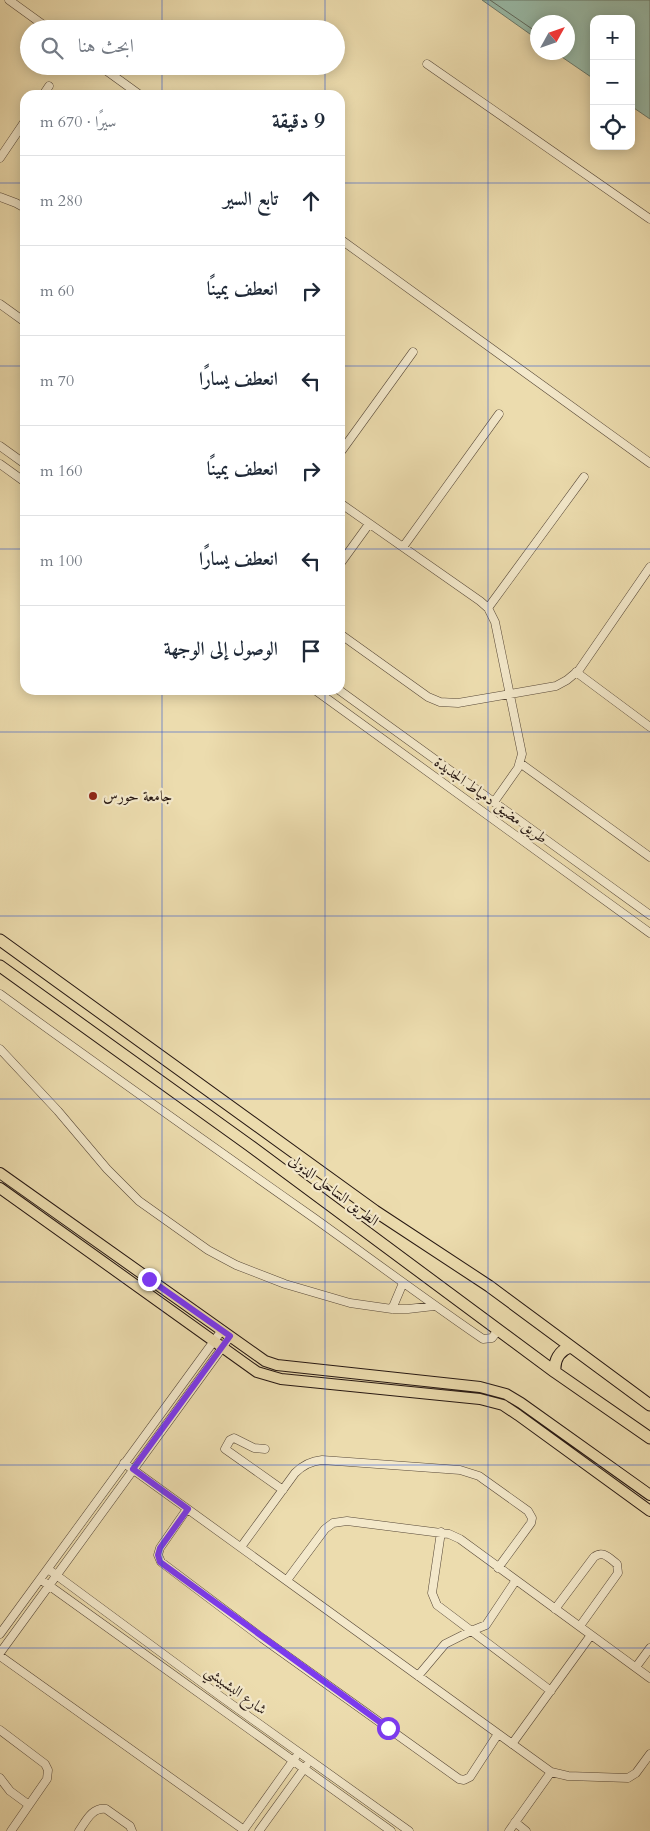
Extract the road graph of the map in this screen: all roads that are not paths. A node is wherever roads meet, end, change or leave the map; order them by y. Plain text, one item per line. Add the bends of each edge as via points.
1 (9, 0) edge
2 (36, 20) edge
3 (427, 64) dead end
4 (112, 75) edge
5 (48, 86) dead end
6 (45, 90) edge
7 (133, 90) edge
8 (20, 128) edge
9 (0, 158) edge
10 (0, 197) edge
11 (20, 205) edge
12 (650, 219) edge
13 (345, 243) edge
14 (0, 304) edge
15 (20, 318) edge
16 (413, 352) dead end
17 (498, 414) dead end
18 (0, 446) edge
19 (345, 446) edge
20 (20, 460) edge
21 (650, 463) edge
22 (0, 464) edge
23 (584, 476) dead end
24 (20, 478) edge
25 (345, 506) edge
26 (370, 524) junction
27 (403, 547) junction
28 (345, 557) edge
29 (650, 567) edge
30 (488, 608) junction
31 (345, 638) edge
32 (576, 672) junction
33 (345, 694) edge
34 (510, 694) junction
35 (322, 695) edge
36 (650, 727) edge
37 (520, 763) junction
38 (444, 766) junction
39 (436, 778) junction
40 (494, 802) junction
41 (650, 857) edge
42 (650, 915) edge
43 (650, 933) edge
44 (0, 940) edge
45 (0, 966) edge
46 (0, 994) edge
47 (0, 1049) edge
48 (0, 1173) edge
49 (0, 1188) edge
50 (402, 1283) junction
51 (434, 1306) junction
52 (392, 1309) junction
53 (498, 1330) junction
54 (226, 1334) junction
55 (218, 1344) junction
56 (570, 1347) junction
57 (555, 1372) junction
58 (650, 1405) edge
59 (650, 1438) edge
60 (265, 1449) dead end
61 (124, 1463) junction
62 (133, 1469) junction
63 (283, 1490) junction
64 (650, 1496) edge
65 (188, 1509) junction
66 (650, 1511) edge
67 (441, 1532) junction
68 (241, 1547) junction
69 (498, 1568) junction
70 (48, 1569) junction
71 (57, 1576) junction
72 (40, 1579) junction
73 (287, 1580) junction
74 (516, 1580) junction
75 (49, 1586) junction
76 (555, 1609) junction
77 (112, 1617) junction
78 (105, 1626) junction
79 (580, 1626) junction
80 (471, 1630) junction
81 (0, 1634) edge
82 (591, 1635) junction
83 (650, 1648) edge
84 (0, 1654) edge
85 (636, 1667) junction
86 (418, 1676) junction
87 (650, 1678) edge
88 (551, 1691) junction
89 (0, 1730) edge
90 (498, 1734) junction
91 (512, 1744) junction
92 (300, 1753) junction
93 (650, 1754) edge
94 (310, 1760) junction
95 (293, 1761) junction
96 (304, 1769) junction
97 (551, 1772) junction
98 (0, 1778) edge
99 (29, 1805) junction
100 (515, 1822) junction
101 (243, 1830) edge
102 (11, 1831) edge
103 (80, 1831) edge
104 (132, 1831) edge
105 (259, 1831) edge
106 (391, 1831) edge
107 (409, 1831) edge
108 (509, 1831) edge
109 (526, 1831) edge

1 - 2 street
3 - 12 street
4 - 7 street
5 - 6 street
8 - 9 street
10 - 11 street
13 - 21 street
14 - 15 street
16 - 19 street
17 - 27 street
18 - 20 street
22 - 24 street
23 - 30 street
25 - 26 street
26 - 27 street
26 - 28 street
27 - 30 street
29 - 32 street
30 - 34 street via 495,622
31 - 34 street via 434,700 458,703
32 - 34 street via 556,686
32 - 36 street
33 - 38 street, طريق مضيق دمياط الجديدة
34 - 37 street via 521,749
35 - 39 street, طريق مضيق دمياط الجديدة
37 - 40 street
37 - 41 street
38 - 39 street
38 - 40 street, طريق مضيق دمياط الجديدة
39 - 43 street, طريق مضيق دمياط الجديدة
40 - 42 street, طريق مضيق دمياط الجديدة
44 - 56 highway, الطريق الساحلى الدولى via 375,1211 489,1286
45 - 53 highway, الطريق الساحلى الدولى
46 - 50 street
47 - 52 street via 139,1201 208,1250 285,1284 350,1303
48 - 54 main road
49 - 55 main road
50 - 51 street
50 - 52 street
51 - 52 street
51 - 53 street via 483,1339 492,1338
53 - 57 highway, الطريق الساحلى الدولى
54 - 55 street
54 - 64 main road via 259,1357 277,1365 498,1391 521,1403
55 - 61 street
55 - 62 street
55 - 66 main road via 257,1372 274,1378 496,1402
56 - 57 highway via 558,1356
56 - 58 highway, الطريق الساحلى الدولى
57 - 59 highway, الطريق الساحلى الدولى
60 - 63 street via 254,1448 234,1438 225,1450
61 - 62 street
61 - 70 street
62 - 65 street
62 - 71 street
63 - 68 street
63 - 69 street via 301,1467 317,1460 472,1473 531,1515 529,1526
65 - 68 street
65 - 90 street via 160,1548 162,1564 331,1687 462,1780 470,1777
67 - 69 street via 456,1537
67 - 73 street via 338,1521 325,1529
67 - 80 street via 432,1596 437,1605
68 - 73 street
69 - 74 street
70 - 71 street, شارع البشبيشي
70 - 72 street
71 - 75 street
71 - 77 street, شارع البشبيشي
72 - 75 street, شارع البشبيشي
72 - 81 street
73 - 86 street
74 - 76 street
74 - 80 street via 486,1625
75 - 78 street, شارع البشبيشي
75 - 84 street
76 - 79 street
76 - 79 street via 594,1557 605,1555 617,1564 618,1573
77 - 78 street
77 - 92 street, شارع البشبيشي
78 - 95 street, شارع البشبيشي
79 - 82 street
80 - 86 street via 439,1650
80 - 88 street
82 - 85 street
82 - 88 street
83 - 85 street
84 - 101 street
85 - 87 street
86 - 90 street
88 - 91 street
89 - 99 street via 45,1764 48,1770 47,1779
90 - 91 street
91 - 97 street
92 - 94 street, شارع البشبيشي
92 - 95 street
93 - 97 street via 636,1773 628,1778 568,1776
94 - 96 street
94 - 107 street, شارع البشبيشي
95 - 96 street, شارع البشبيشي
95 - 101 street
96 - 105 street
96 - 106 street, شارع البشبيشي
97 - 100 street
98 - 99 street via 10,1791
99 - 102 street
100 - 108 street
100 - 109 street
103 - 104 street via 92,1812 101,1808 130,1826

